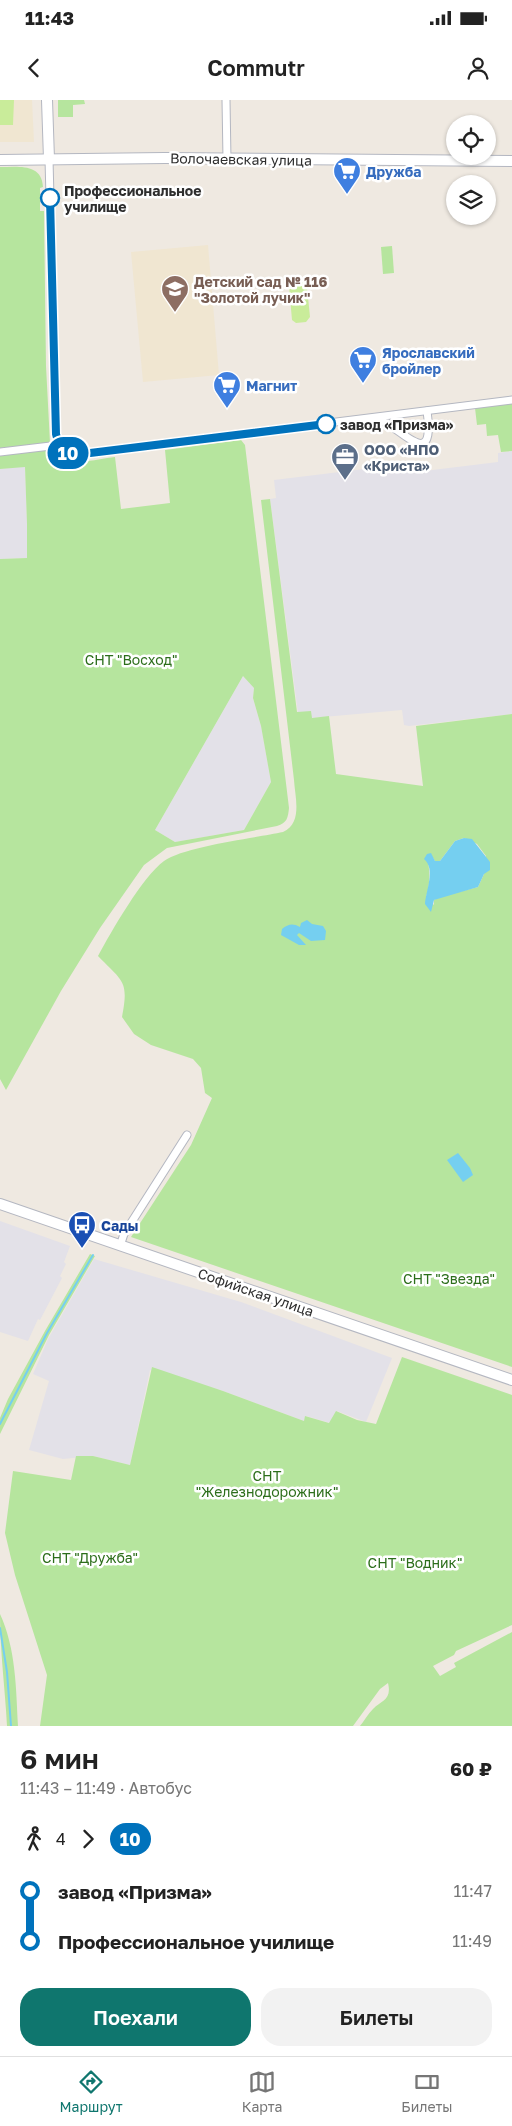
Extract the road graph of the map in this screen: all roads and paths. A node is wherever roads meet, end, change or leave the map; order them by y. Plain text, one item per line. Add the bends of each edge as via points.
1 (47, 100) edge
2 (226, 100) edge
3 (49, 159) junction
4 (227, 159) junction
5 (0, 160) edge
6 (512, 161) edge
7 (512, 400) edge
8 (427, 410) junction
9 (372, 419) junction
10 (60, 445) junction
11 (0, 452) edge
12 (187, 1135) dead end
13 (0, 1204) edge
14 (120, 1246) junction
15 (512, 1380) edge

1 - 3 street
2 - 4 street
3 - 4 street, Волочаевская улица
3 - 5 street, Волочаевская улица
3 - 10 street via 55,411
4 - 6 street, Волочаевская улица
7 - 8 street
8 - 9 street
8 - 9 street via 429,434 420,443 411,442 386,422
9 - 10 street via 82,454 70,454
10 - 11 street
12 - 14 street via 124,1234
13 - 14 street, Софийская улица
14 - 15 street, Софийская улица

